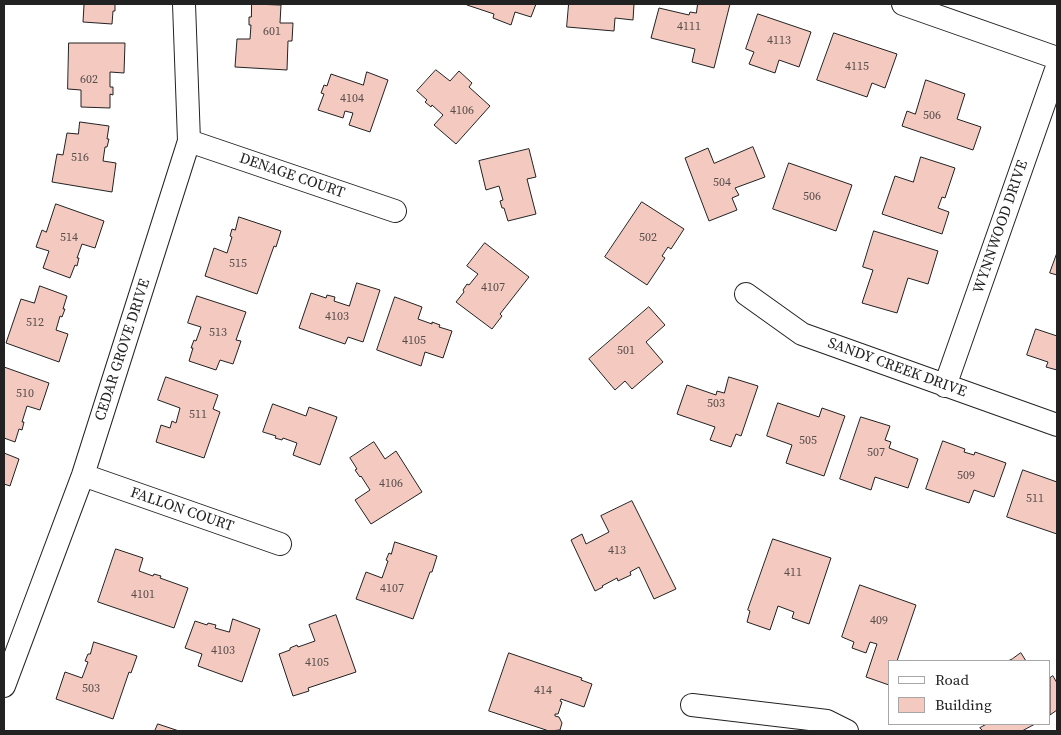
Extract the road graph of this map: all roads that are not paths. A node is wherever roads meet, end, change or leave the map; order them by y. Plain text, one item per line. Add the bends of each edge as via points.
1 (184, 4) edge
2 (903, 4) edge
3 (1057, 58) edge
4 (1057, 67) edge
5 (189, 141) junction
6 (395, 211) dead end
7 (746, 294) dead end
8 (945, 386) junction
9 (1057, 425) edge
10 (83, 475) junction
11 (280, 544) dead end
12 (4, 686) edge
13 (692, 705) dead end
14 (847, 731) edge

1 - 5 street, CEDAR GROVE DRIVE
2 - 3 street
4 - 8 street, WYNNWOOD DRIVE
5 - 6 street, DENAGE COURT
5 - 10 street, CEDAR GROVE DRIVE
7 - 8 street, SANDY CREEK DRIVE via 802,334
8 - 9 street, SANDY CREEK DRIVE
10 - 11 street, FALLON COURT
10 - 12 street, CEDAR GROVE DRIVE
13 - 14 street via 827,721

